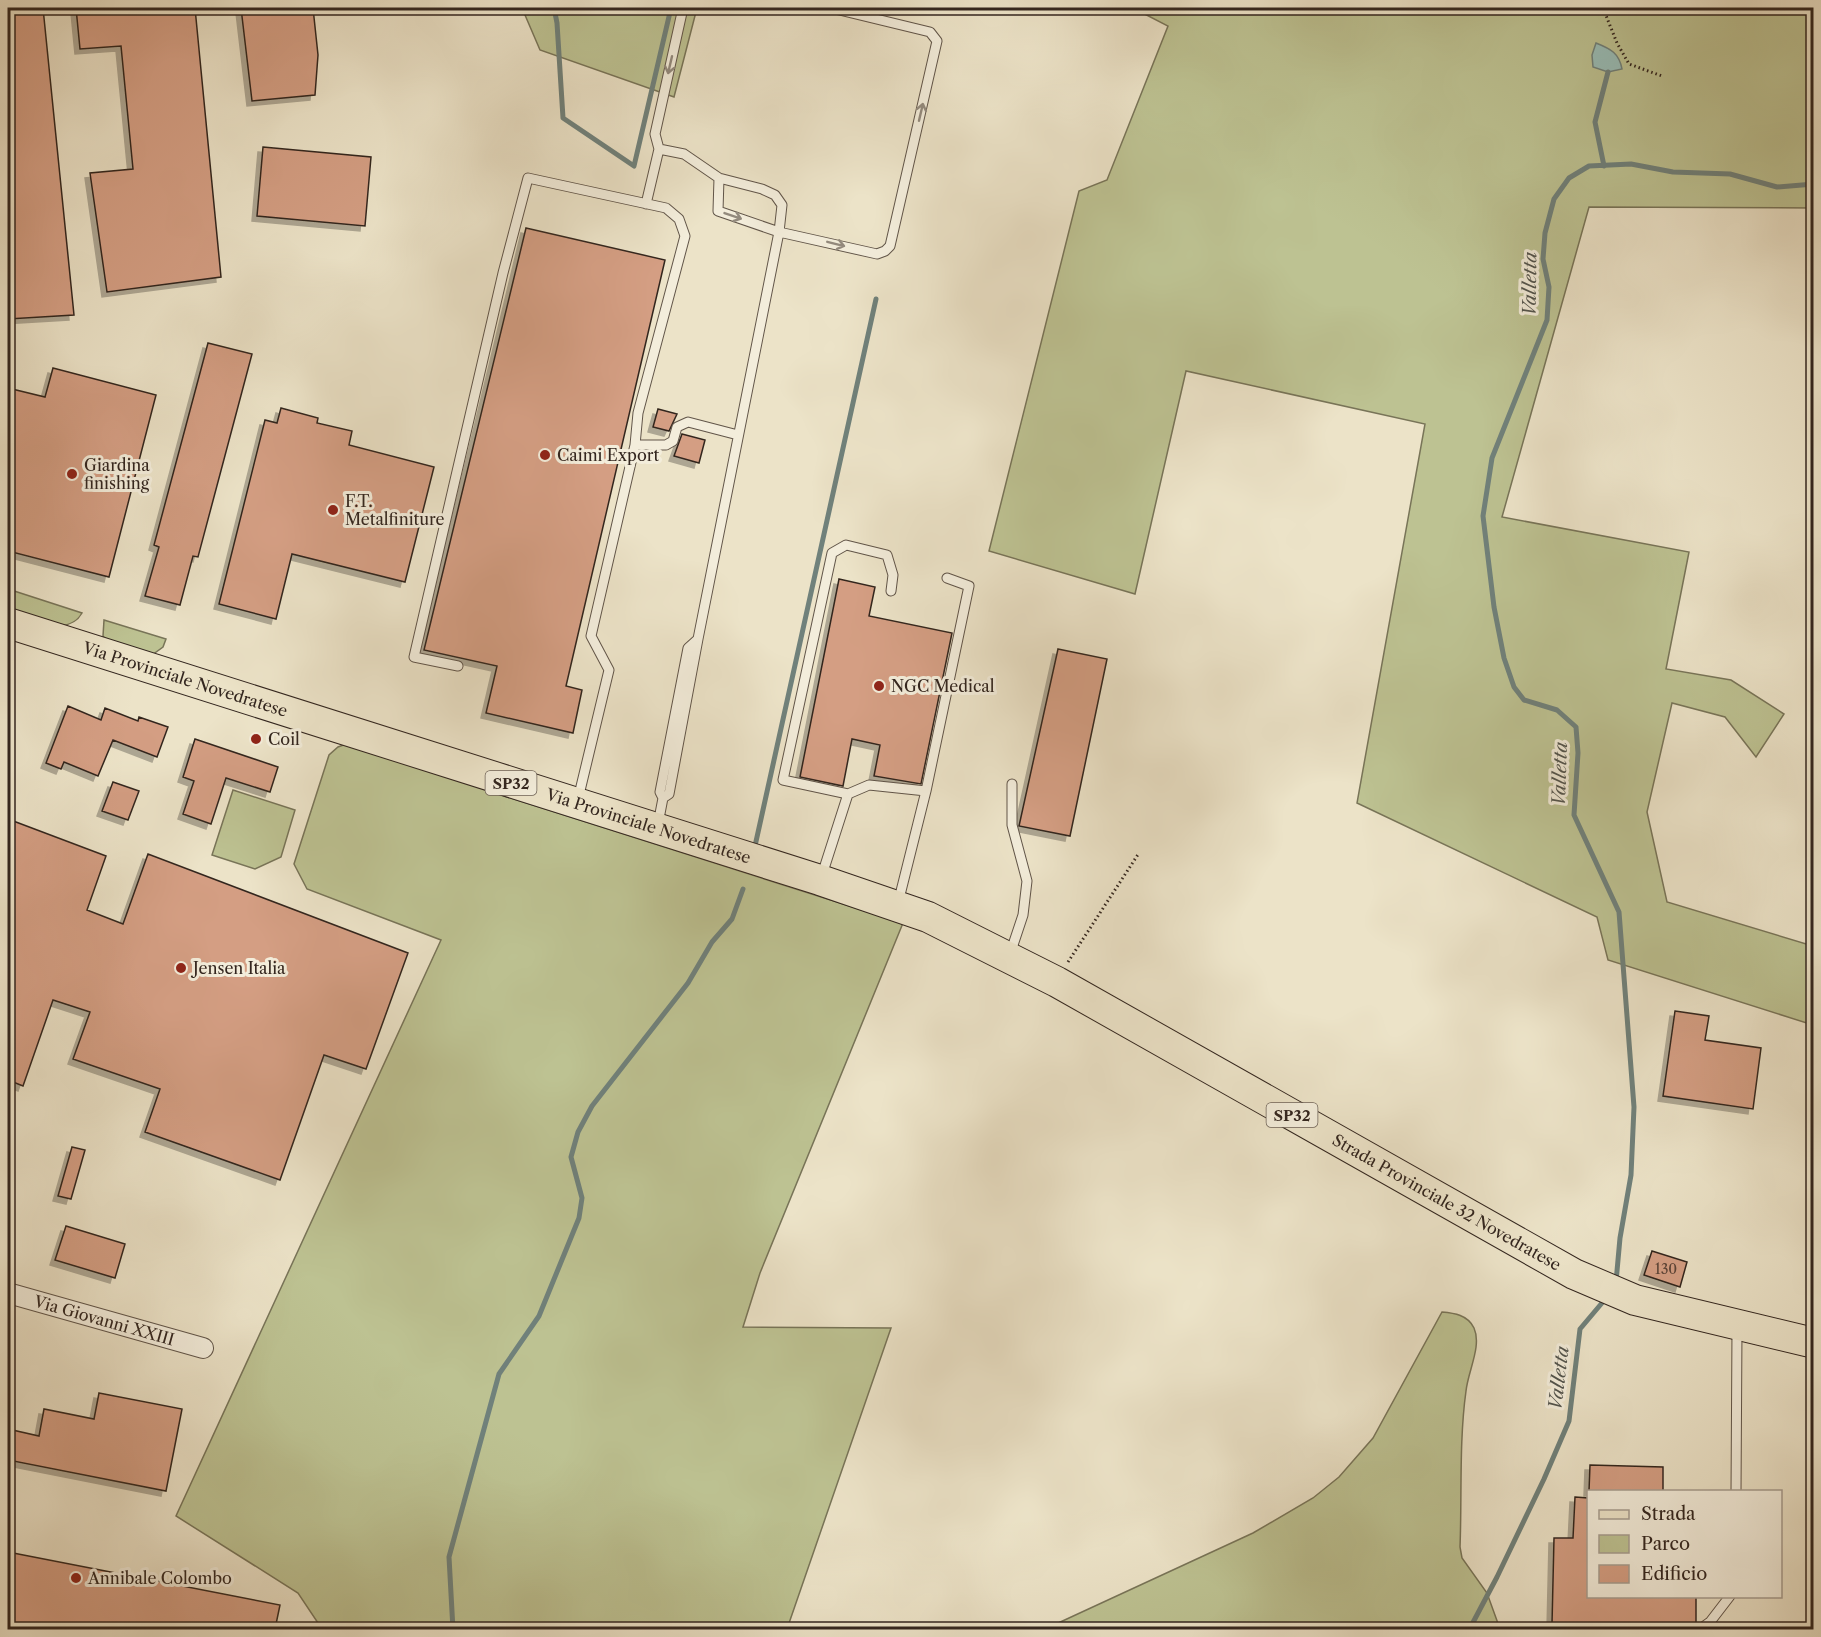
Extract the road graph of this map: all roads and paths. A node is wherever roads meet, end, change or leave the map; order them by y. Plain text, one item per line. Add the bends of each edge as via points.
1 (683, 8) edge
2 (831, 8) edge
3 (1603, 8) edge
4 (1662, 76) dead end
5 (659, 149) junction
6 (720, 178) junction
7 (646, 204) junction
8 (779, 232) junction
9 (738, 435) junction
10 (635, 445) junction
11 (947, 578) dead end
12 (891, 591) dead end
13 (8, 623) edge
14 (458, 666) dead end
15 (1012, 784) dead end
16 (926, 792) junction
17 (848, 794) junction
18 (576, 804) junction
19 (657, 829) junction
20 (1139, 853) dead end
21 (820, 880) junction
22 (898, 906) junction
23 (1009, 957) junction
24 (1057, 982) junction
25 (8, 1293) edge
26 (1738, 1324) junction
27 (1814, 1343) edge
28 (203, 1348) dead end
29 (1736, 1490) edge
30 (1729, 1598) edge
31 (1699, 1629) edge

1 -> 5 lane via 655,134
8 -> 2 lane via 877,254 890,246 938,41 930,32
3 - 4 path via 1629,64
5 - 6 lane via 684,154
5 - 7 lane
6 - 8 lane via 775,195 782,206
6 -> 8 lane via 718,211
7 - 10 lane via 666,208 679,219 685,236 638,413
7 - 14 lane via 528,178 414,657
8 - 9 lane
9 - 10 lane via 688,422 677,427 673,441 666,446
9 - 19 lane via 669,794 663,798
10 - 18 lane via 591,636 609,670
11 - 16 lane via 969,586
12 - 17 lane via 893,575 887,555 846,545 832,553 783,780
13 - 18 main road, Via Provinciale Novedratese / SP32
15 - 23 lane via 1012,825 1027,881 1023,915
16 - 17 lane via 868,785
16 - 22 lane
17 - 21 lane
18 - 19 main road, Via Provinciale Novedratese / SP32
19 - 21 main road, Via Provinciale Novedratese / SP32
20 - 24 path
21 - 22 main road, Via Provinciale Novedratese / SP32
22 - 23 main road, Via Provinciale Novedratese / SP32
23 - 24 main road, Strada Provinciale 32 Novedratese / SP32
24 - 26 main road, Strada Provinciale 32 Novedratese / SP32 via 1574,1274 1635,1300
25 - 28 street, Via Giovanni XXIII
26 - 27 main road, Strada Provinciale 32 Novedratese / SP32
26 - 29 lane
30 - 31 lane

